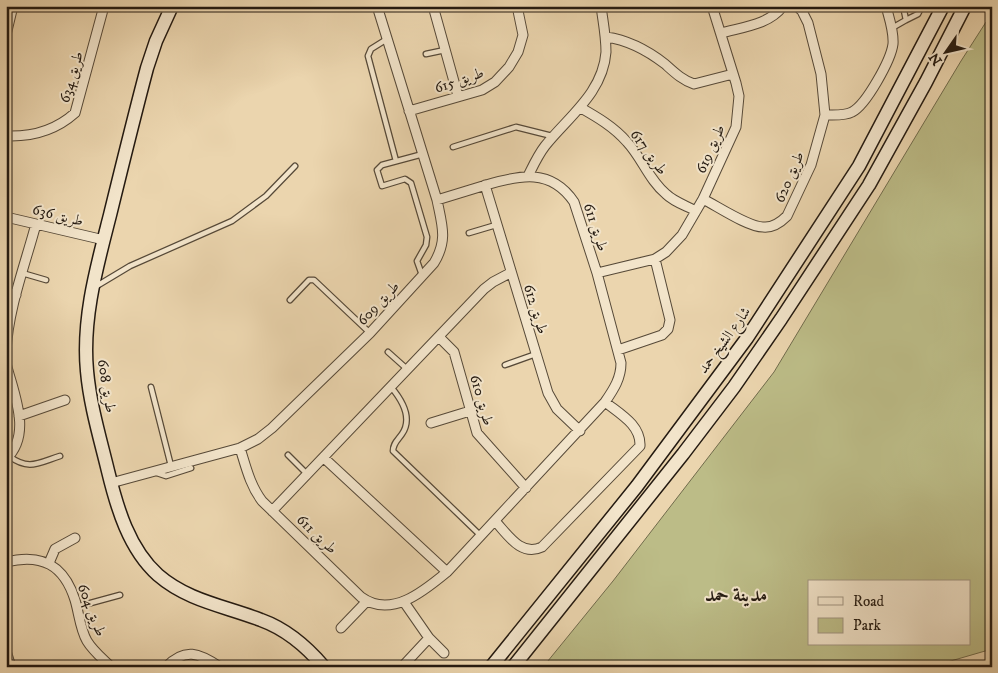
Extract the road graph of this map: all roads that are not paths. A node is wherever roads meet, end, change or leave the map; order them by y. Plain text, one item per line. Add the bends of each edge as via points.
1 (13, 6) edge
2 (104, 6) edge
3 (172, 6) edge
4 (377, 6) edge
5 (434, 6) edge
6 (517, 6) edge
7 (601, 6) edge
8 (712, 6) edge
9 (783, 6) edge
10 (797, 6) edge
11 (886, 6) edge
12 (902, 6) edge
13 (922, 6) edge
14 (943, 6) edge
15 (965, 6) edge
16 (906, 20) junction
17 (892, 28) junction
18 (721, 33) junction
19 (6, 35) edge
20 (606, 37) junction
21 (387, 40) junction
22 (445, 50) junction
23 (426, 54) dead end
24 (733, 74) junction
25 (458, 96) junction
26 (580, 108) junction
27 (409, 111) junction
28 (825, 116) junction
29 (6, 136) edge
30 (554, 136) junction
31 (453, 147) dead end
32 (423, 154) junction
33 (396, 162) junction
34 (295, 166) dead end
35 (528, 176) junction
36 (485, 185) junction
37 (703, 199) junction
38 (437, 200) junction
39 (696, 211) junction
40 (6, 216) edge
41 (36, 224) junction
42 (496, 225) junction
43 (469, 233) dead end
44 (104, 240) junction
45 (655, 259) junction
46 (22, 273) junction
47 (510, 273) junction
48 (596, 274) junction
49 (422, 276) junction
50 (46, 280) dead end
51 (92, 289) junction
52 (6, 293) edge
53 (16, 295) junction
54 (290, 300) dead end
55 (370, 333) junction
56 (439, 337) junction
57 (618, 350) junction
58 (6, 352) edge
59 (388, 352) dead end
60 (536, 354) junction
61 (6, 363) edge
62 (506, 365) dead end
63 (408, 370) junction
64 (151, 387) dead end
65 (391, 387) junction
66 (65, 400) dead end
67 (605, 402) junction
68 (470, 412) junction
69 (19, 416) junction
70 (431, 423) dead end
71 (580, 431) junction
72 (240, 448) junction
73 (288, 455) dead end
74 (60, 456) dead end
75 (8, 458) edge
76 (324, 458) junction
77 (171, 466) junction
78 (191, 468) dead end
79 (153, 471) junction
80 (308, 475) junction
81 (111, 482) junction
82 (526, 488) junction
83 (272, 511) junction
84 (495, 521) junction
85 (481, 536) junction
86 (75, 538) dead end
87 (6, 562) edge
88 (49, 563) junction
89 (447, 572) junction
90 (120, 595) dead end
91 (367, 601) junction
92 (404, 602) junction
93 (76, 607) junction
94 (341, 628) dead end
95 (429, 638) junction
96 (6, 652) edge
97 (444, 653) dead end
98 (11, 667) edge
99 (111, 667) edge
100 (166, 667) edge
101 (220, 667) edge
102 (324, 667) edge
103 (402, 667) edge
104 (491, 667) edge
105 (513, 667) edge

1 - 19 street
2 - 29 street, طريق 634 via 75,114 36,133
3 - 44 main road, طريق 608 via 147,68
4 - 21 street, طريق 609
5 - 22 street
6 - 25 street, طريق 615 via 523,35 509,67 482,90
7 - 20 street
8 - 18 street, طريق 619
9 - 18 street via 769,19
10 - 28 street, طريق 620 via 810,31 821,74
11 - 17 street
12 - 16 lane
13 - 16 lane via 918,14
14 - 104 main road, شارع الشيخ حمد via 859,166 748,338 637,486
15 - 105 main road via 869,185 781,319 683,454
16 - 17 lane
17 - 28 street via 893,44 887,63 864,100 849,113
18 - 24 street, طريق 619
20 - 24 street via 632,43 694,84
20 - 26 street via 601,74
21 - 27 street, طريق 609
21 - 33 lane via 371,49 368,56
22 - 23 lane
22 - 25 street
24 - 37 street, طريق 619 via 739,96 736,127
25 - 27 street, طريق 615
26 - 30 street
26 - 39 street, طريق 617 via 612,127 626,141 667,196
27 - 32 street, طريق 609
28 - 37 street, طريق 620 via 810,165 787,216 781,222 763,227 750,224
30 - 31 lane via 516,127
30 - 35 street via 543,148
32 - 33 lane
32 - 38 street, طريق 609
33 - 49 lane via 379,166 378,172 382,186 405,179 411,183 427,237 417,262
34 - 51 lane via 266,196 232,221 130,266
35 - 36 street, طريق 611
35 - 48 street, طريق 611 via 558,184 574,202
36 - 38 street, طريق 611
36 - 42 street, طريق 612
37 - 39 street, طريق 619
38 - 49 street, طريق 609 via 444,240 441,253
39 - 45 street, طريق 619 via 682,235
40 - 41 street, طريق 636
41 - 44 street, طريق 636
41 - 46 street
42 - 43 lane
42 - 47 street, طريق 612
44 - 51 main road, طريق 608
45 - 48 street, طريق 619
45 - 57 street via 670,320 668,329 662,336
46 - 50 lane
46 - 53 street
47 - 56 street via 484,290
47 - 60 street, طريق 612
48 - 57 street, طريق 611
49 - 55 street, طريق 609
51 - 81 main road, طريق 608 via 86,342 87,371
52 - 53 street
53 - 58 street
54 - 55 lane via 309,280 314,280
55 - 72 street, طريق 609 via 272,428
56 - 63 street
56 - 68 street, طريق 610 via 454,352
57 - 67 street, طريق 611 via 621,372
59 - 63 lane
60 - 62 lane
60 - 71 street, طريق 612 via 551,401
61 - 69 street
63 - 65 street
64 - 77 lane
65 - 76 street
65 - 85 lane via 402,401 407,418 394,451
66 - 69 street
67 - 71 street, طريق 611
67 - 84 street via 634,426 640,446 542,547 521,548
68 - 70 street
68 - 82 street, طريق 610 via 481,440
69 - 75 street via 19,439
71 - 82 street, طريق 611
72 - 77 street, طريق 609
72 - 83 street, طريق 611 via 255,492
73 - 80 lane
74 - 75 lane via 24,465
76 - 80 street
76 - 89 street
77 - 79 street, طريق 609
78 - 79 lane via 166,476
79 - 81 street, طريق 609
80 - 83 street
81 - 102 main road, طريق 608 via 120,514 146,564 175,588 192,597 276,627 296,640
82 - 84 street, طريق 611
83 - 91 street, طريق 611
84 - 85 street, طريق 611
85 - 89 street, طريق 611
86 - 88 street via 55,549
87 - 88 street via 29,559
88 - 93 street, طريق 604 via 65,576
89 - 92 street, طريق 611
90 - 93 lane
91 - 92 street, طريق 611 via 378,604
91 - 94 street
92 - 95 street
93 - 99 street, طريق 604 via 87,641
95 - 97 street
95 - 103 street
96 - 98 street
100 - 101 street via 183,654 192,654

